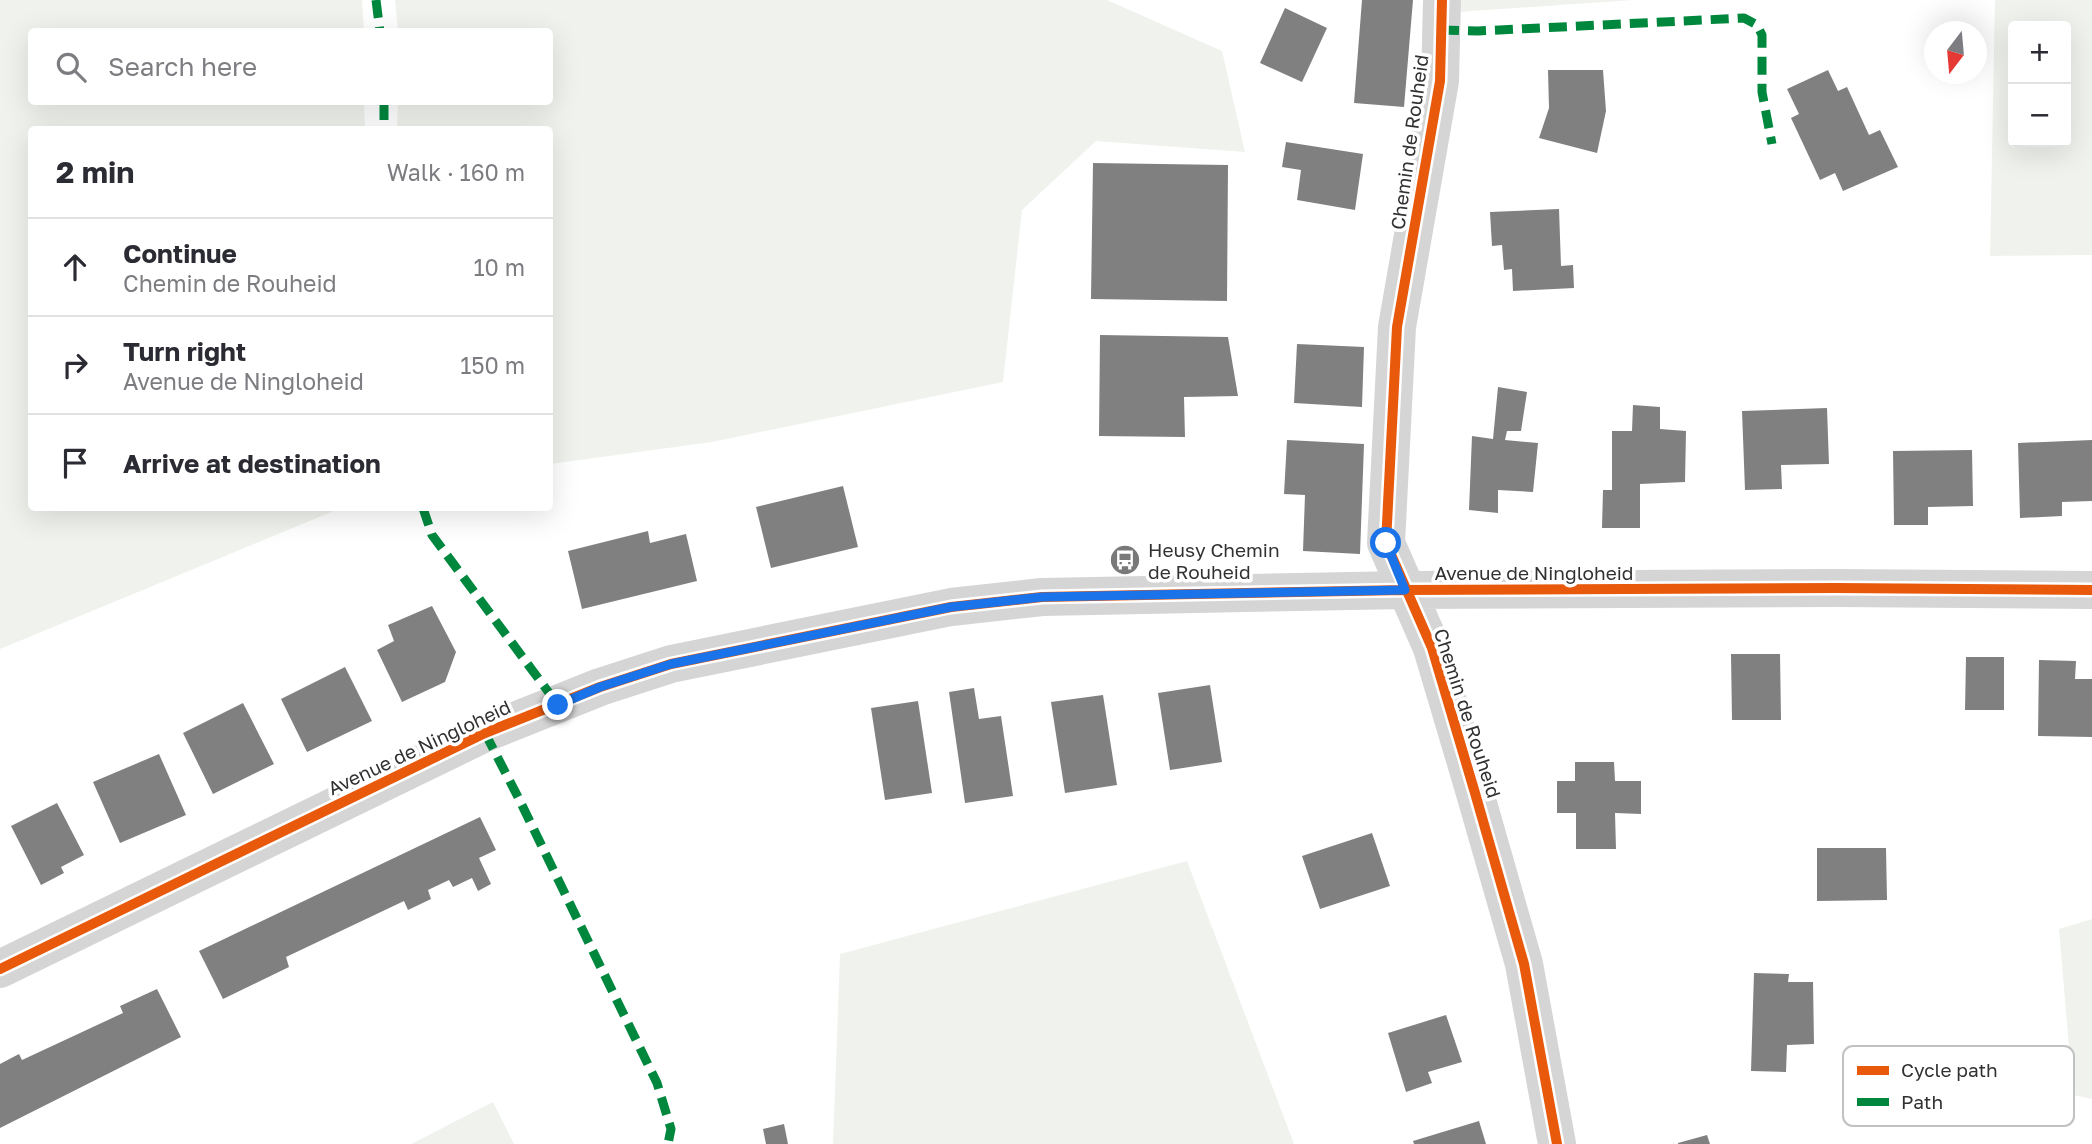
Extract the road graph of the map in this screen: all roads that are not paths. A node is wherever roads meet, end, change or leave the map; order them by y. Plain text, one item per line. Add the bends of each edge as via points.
1 (1442, 0) edge
2 (1405, 590) junction
3 (2092, 590) edge
4 (0, 969) edge
5 (1558, 1144) edge

1 - 2 street, Chemin de Rouheid via 1440,81 1397,341 1386,543
2 - 3 street, Avenue de Ningloheid
2 - 4 street, Avenue de Ningloheid via 1042,597 951,607 671,664 485,733
2 - 5 street, Chemin de Rouheid via 1432,648 1524,964

